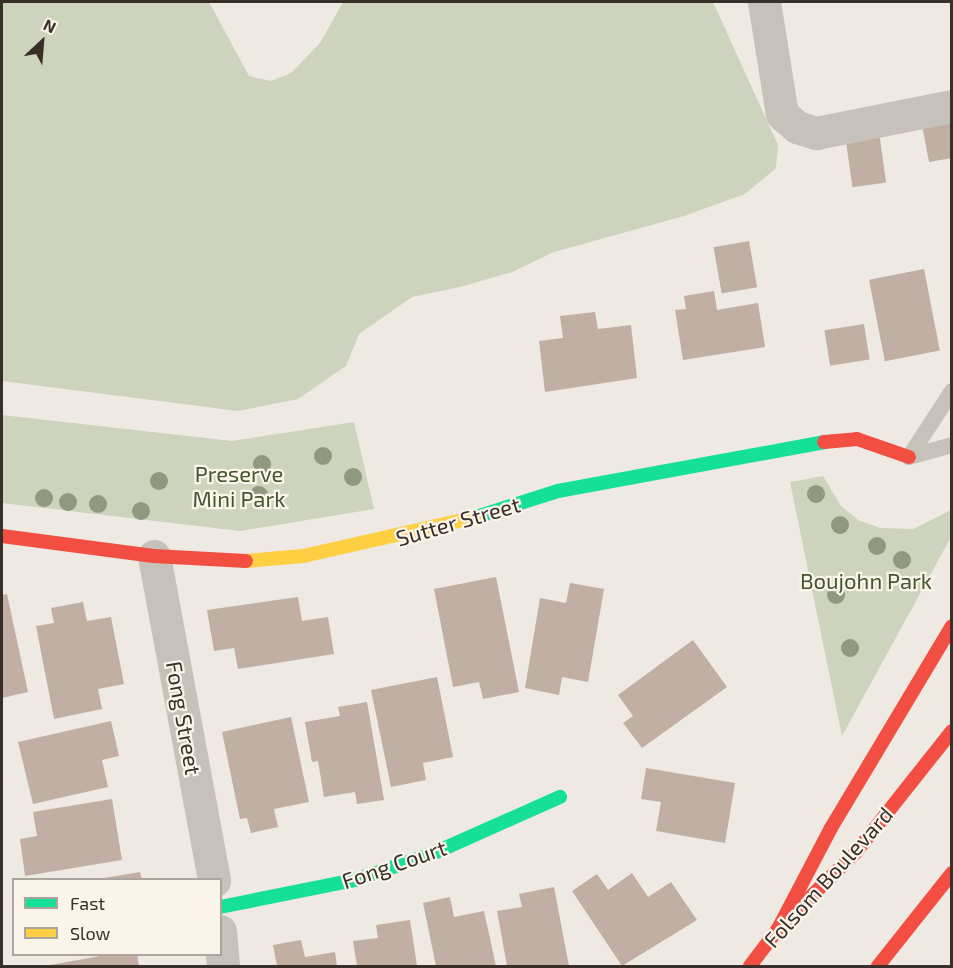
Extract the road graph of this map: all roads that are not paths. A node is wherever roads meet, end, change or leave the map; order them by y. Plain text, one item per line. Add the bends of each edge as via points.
1 (765, 2) edge
2 (951, 106) edge
3 (951, 392) edge
4 (951, 445) edge
5 (909, 456) junction
6 (2, 536) edge
7 (154, 556) junction
8 (951, 627) edge
9 (951, 731) edge
10 (560, 797) dead end
11 (951, 873) edge
12 (214, 878) edge
13 (222, 907) edge
14 (778, 929) junction
15 (750, 966) edge
16 (878, 966) edge

1 - 2 street via 782,114 797,127 816,133
3 - 5 lane
4 - 5 lane
5 - 7 street, Sutter Street via 857,439 842,439 558,491 445,527 303,556 244,561
6 - 7 street, Sutter Street
7 - 12 street, Fong Street
8 - 14 street via 831,828
9 - 14 street, Folsom Boulevard via 855,852
10 - 13 street, Fong Court via 435,853 355,880
11 - 16 street
14 - 15 street, Folsom Boulevard

